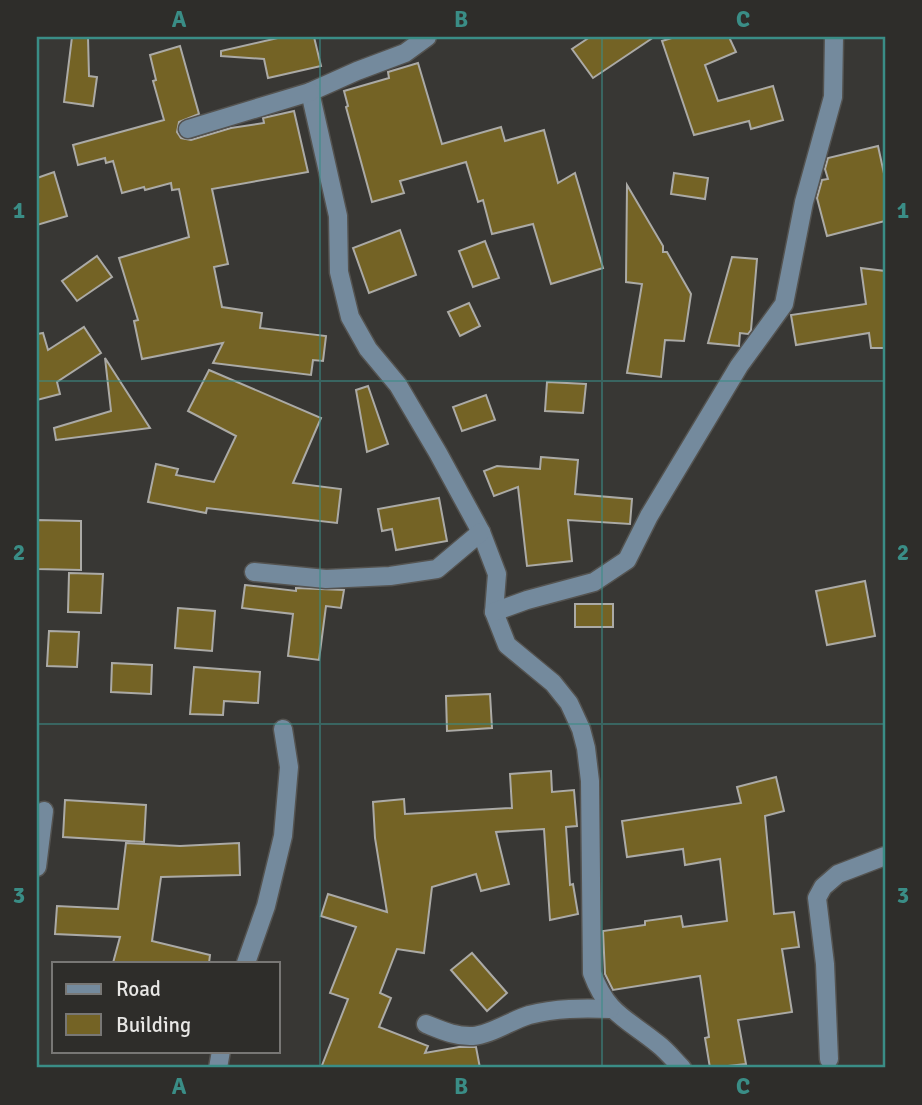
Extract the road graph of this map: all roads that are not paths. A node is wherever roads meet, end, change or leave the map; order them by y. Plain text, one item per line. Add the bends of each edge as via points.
1 (427, 37) edge
2 (834, 37) edge
3 (310, 92) junction
4 (188, 129) dead end
5 (481, 532) junction
6 (254, 572) dead end
7 (494, 612) junction
8 (283, 729) dead end
9 (44, 811) dead end
10 (885, 856) edge
11 (37, 867) edge
12 (246, 962) edge
13 (610, 1009) junction
14 (426, 1024) dead end
15 (829, 1059) dead end
16 (682, 1068) edge

1 - 3 street via 405,53
2 - 7 street via 833,97 803,202 784,304 739,366 626,560 594,582
3 - 4 street
3 - 5 street via 338,216 339,272 350,317 368,349 398,385
5 - 6 street via 437,569 326,579
5 - 7 street via 497,574
7 - 13 street via 507,645 553,683 581,729 590,782 592,973
8 - 12 street via 289,767 283,836
9 - 11 street
10 - 15 street via 838,874 817,898
13 - 14 street via 546,1011 477,1036 459,1036
13 - 16 street via 660,1045

